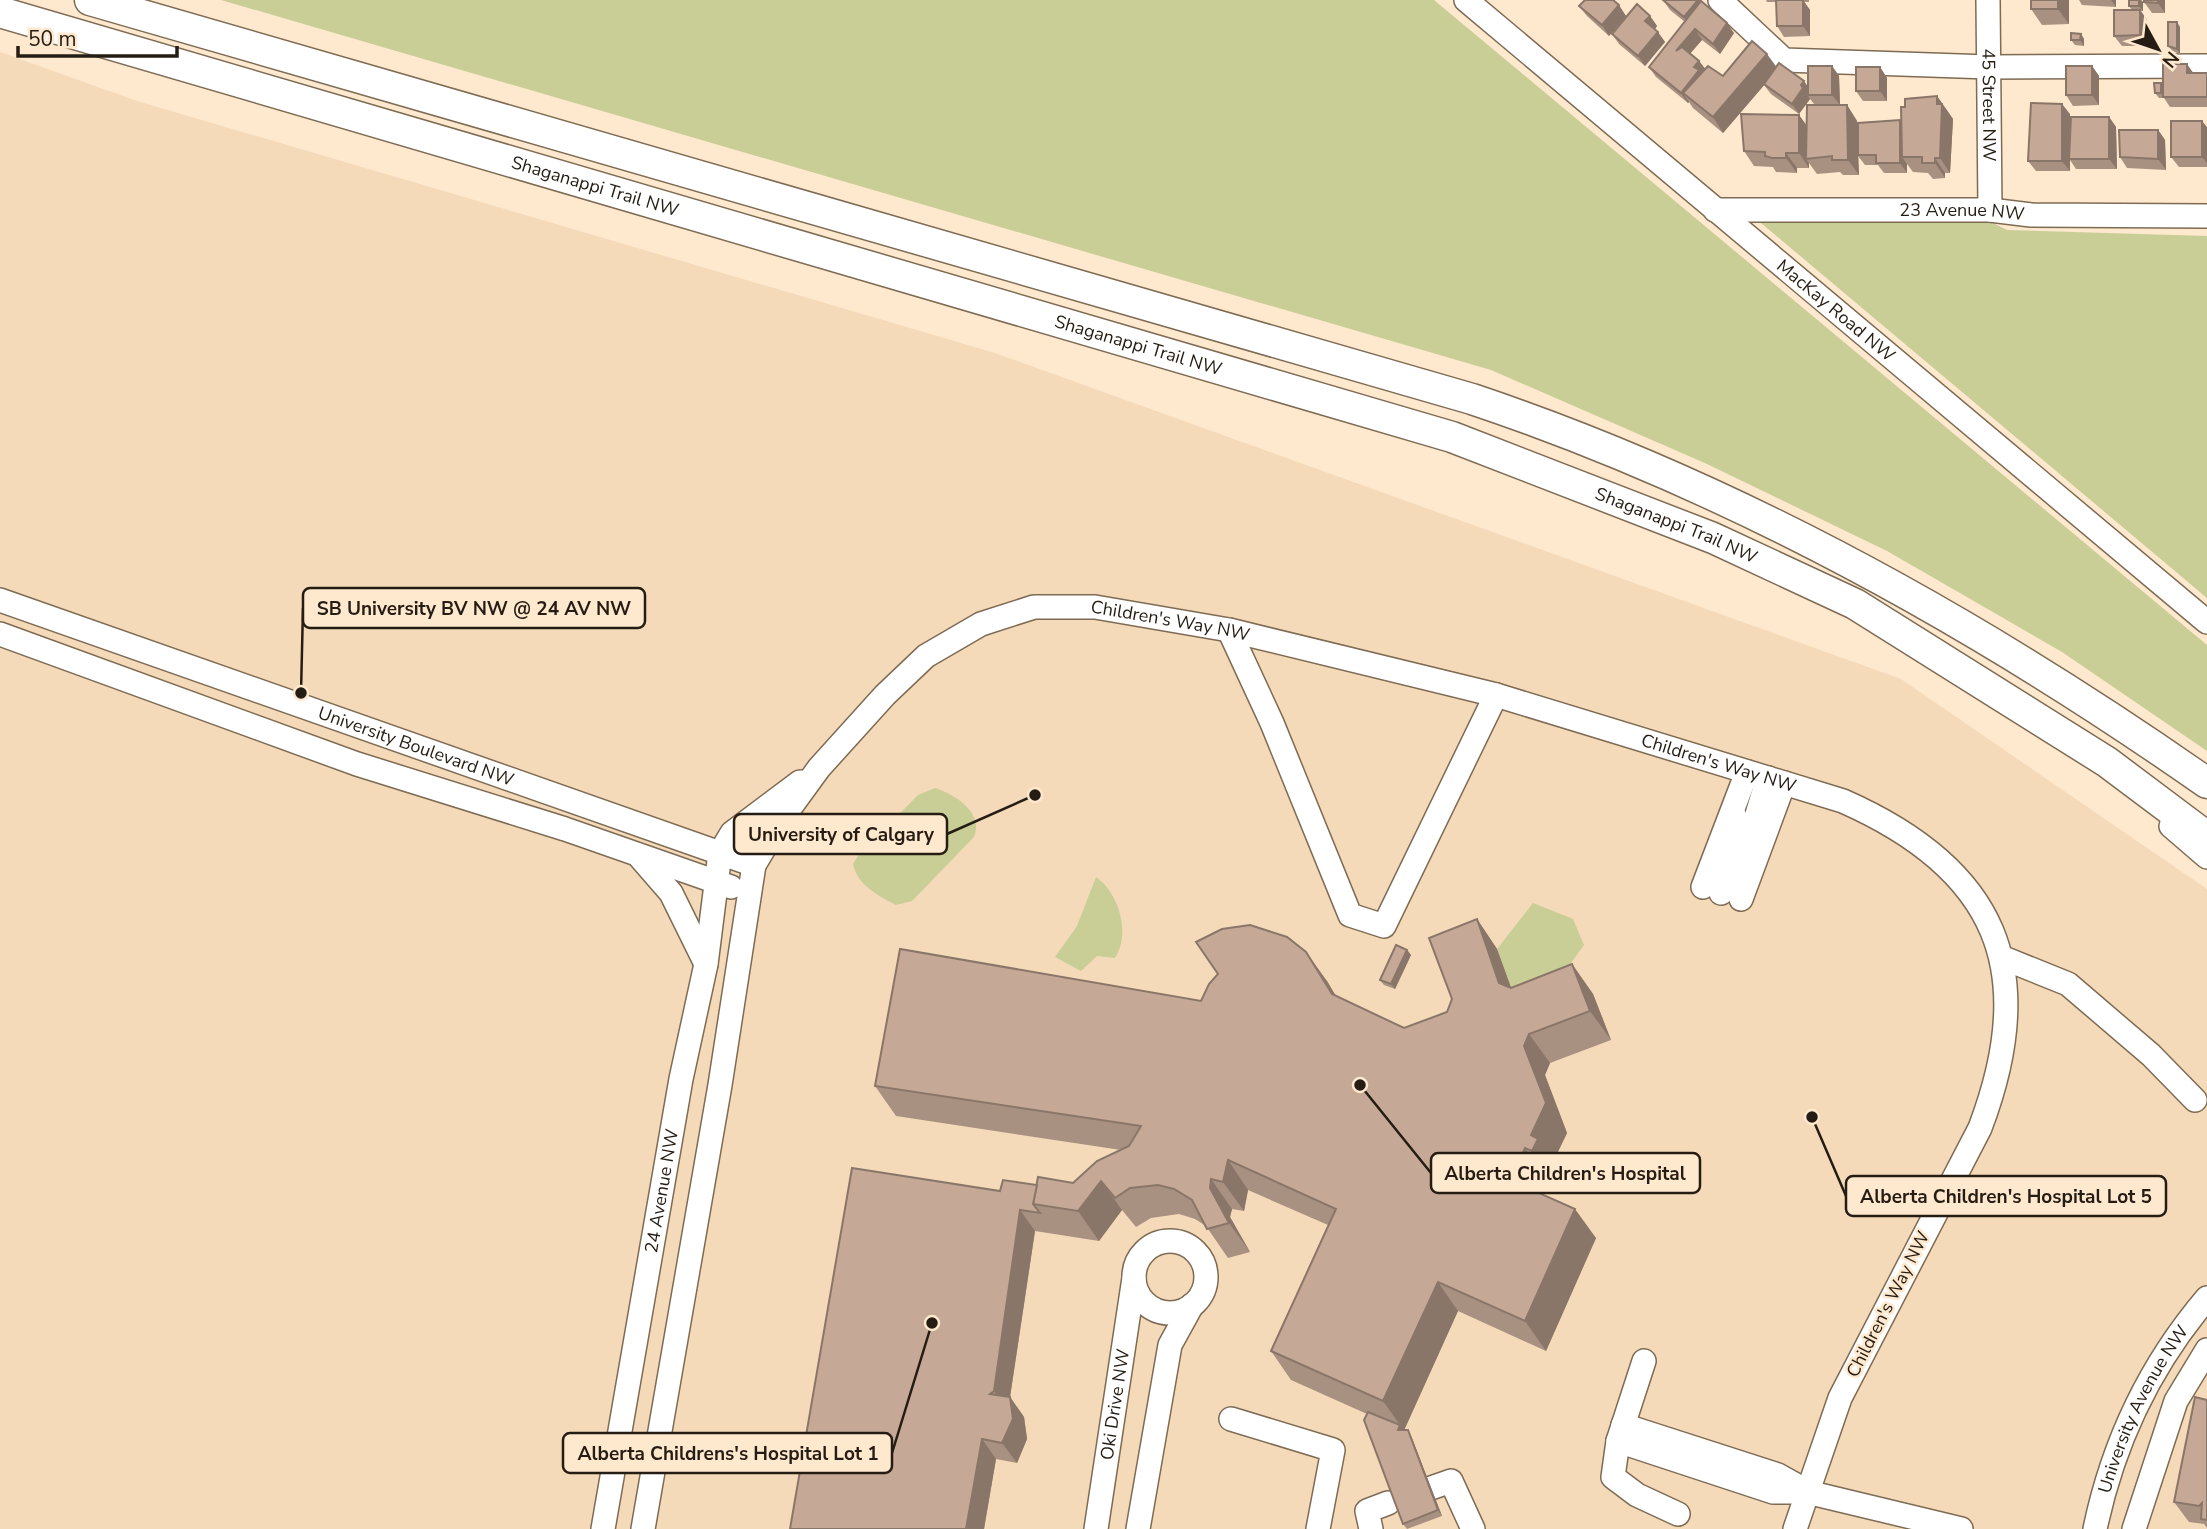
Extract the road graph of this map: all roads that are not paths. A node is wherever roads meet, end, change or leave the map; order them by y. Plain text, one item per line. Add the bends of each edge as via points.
1 (90, 0) edge
2 (1466, 0) edge
3 (1720, 0) edge
4 (1988, 0) edge
5 (0, 12) edge
6 (2207, 66) edge
7 (1989, 67) junction
8 (1715, 210) junction
9 (1990, 210) junction
10 (2207, 216) edge
11 (0, 600) edge
12 (2207, 622) edge
13 (1229, 630) junction
14 (0, 634) edge
15 (1496, 695) junction
16 (2107, 762) junction
17 (819, 768) junction
18 (1766, 778) junction
19 (2207, 783) edge
20 (2207, 837) edge
21 (636, 852) junction
22 (720, 853) junction
23 (2207, 857) edge
24 (754, 865) junction
25 (719, 884) junction
26 (748, 892) junction
27 (2001, 957) junction
28 (706, 964) junction
29 (2195, 1100) dead end
30 (1134, 1278) junction
31 (2207, 1298) edge
32 (1192, 1305) junction
33 (2207, 1350) edge
34 (1644, 1361) dead end
35 (1231, 1419) dead end
36 (1621, 1433) junction
37 (1431, 1488) edge
38 (1807, 1492) junction
39 (1388, 1503) dead end
40 (1678, 1514) dead end
41 (1956, 1528) edge
42 (603, 1529) edge
43 (643, 1529) edge
44 (1096, 1529) edge
45 (1138, 1529) edge
46 (1318, 1529) edge
47 (1371, 1529) edge
48 (1473, 1529) edge
49 (1795, 1529) edge
50 (2095, 1529) edge
51 (2134, 1529) edge

1 - 19 main road via 1546,424 1737,506 1871,573 2116,720
2 - 8 street, MacKay Road NW
3 - 7 street via 1784,60
4 - 7 street, 45 Street NW
5 - 16 main road, Shaganappi Trail NW via 1452,437 1713,538 1854,604
6 - 7 street
7 - 9 street, 45 Street NW
8 - 9 street, 23 Avenue NW
8 - 12 street, MacKay Road NW
9 - 10 street, 23 Avenue NW via 2031,215
11 - 22 street, University Boulevard NW
13 - 15 street, Children's Way NW
13 - 15 street via 1350,915 1384,926
13 - 17 street, Children's Way NW via 1095,607 1034,607 981,624 926,656
14 - 21 street, University Boulevard NW via 357,764
15 - 18 street, Children's Way NW
16 - 20 main road, Shaganappi Trail NW
16 - 23 street via 2135,794
17 - 22 street, Children's Way NW via 732,833
17 - 24 street, Children's Way NW
18 - 18 street via 1735,804 1722,893 1755,862 1751,834
18 - 27 street, Children's Way NW via 1843,801 1886,819 1919,841 1972,897 1989,924
21 - 25 street, University Boulevard NW
21 - 28 street via 671,893
22 - 24 street, University Boulevard NW
22 - 25 street, 24 Avenue NW
24 - 26 street
25 - 26 street, University Boulevard NW
25 - 28 street, 24 Avenue NW
26 - 43 street via 720,1085
27 - 29 street via 2068,984 2151,1055
27 - 38 street, Children's Way NW via 2008,1002 2006,1041 1996,1086 1980,1128 1840,1398
28 - 42 street, 24 Avenue NW via 681,1079
30 - 32 street via 1142,1300 1160,1311 1182,1311
30 - 32 street via 1135,1266 1150,1247 1161,1242 1184,1244 1194,1251 1205,1272 1205,1284
30 - 44 street, Oki Drive NW
31 - 50 street, University Avenue NW via 2143,1387 2119,1443
32 - 45 street via 1170,1345
33 - 51 street, University Avenue NW via 2176,1401
34 - 36 street
35 - 46 street via 1333,1450
36 - 38 street via 1779,1475
36 - 40 street via 1613,1477
37 - 48 street via 1451,1481
38 - 41 street
38 - 49 street, Children's Way NW
39 - 47 street via 1367,1511

